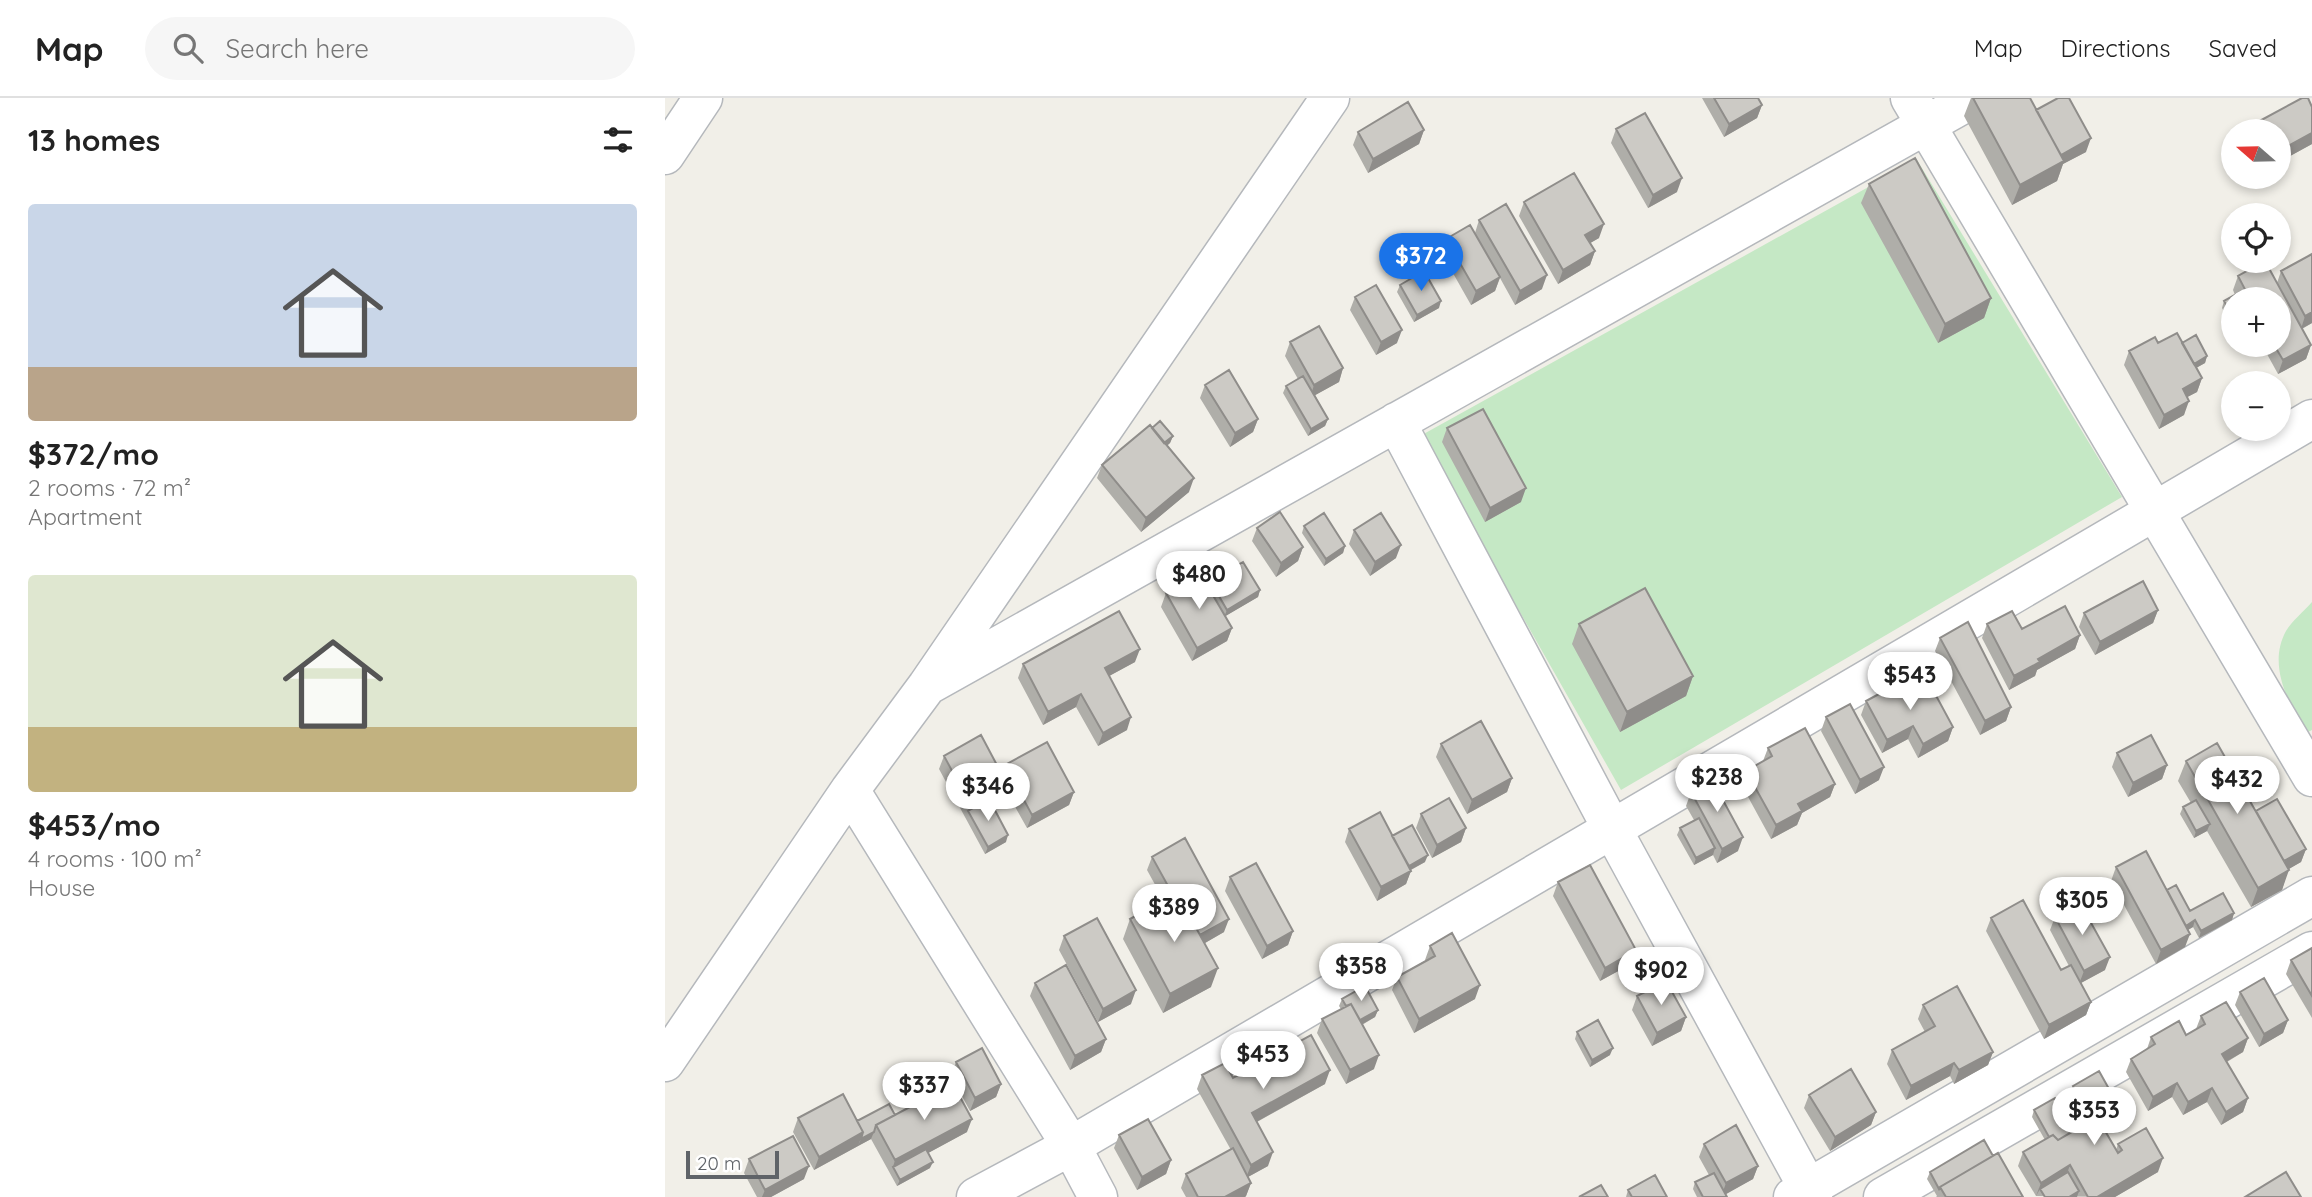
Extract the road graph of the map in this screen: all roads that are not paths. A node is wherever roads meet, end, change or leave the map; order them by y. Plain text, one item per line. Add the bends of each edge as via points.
1 (703, 98) edge
2 (1329, 98) edge
3 (1974, 98) edge
4 (1918, 112) edge
5 (666, 152) edge
6 (2312, 419) edge
7 (1396, 422) junction
8 (2154, 510) junction
9 (927, 686) junction
10 (2312, 777) edge
11 (850, 790) junction
12 (1612, 829) junction
13 (2312, 896) edge
14 (2312, 951) edge
15 (665, 1062) edge
16 (1071, 1146) junction
17 (1805, 1194) edge
18 (976, 1197) edge
19 (1098, 1197) edge
20 (1883, 1197) edge

1 - 5 street
2 - 9 street
3 - 4 street
4 - 7 street
4 - 8 street
6 - 8 street
7 - 9 street
7 - 12 street
8 - 10 street
8 - 12 street
9 - 11 street
11 - 15 street
11 - 16 street
12 - 16 street
12 - 17 street
13 - 17 street
14 - 20 street
16 - 18 street
16 - 19 street

